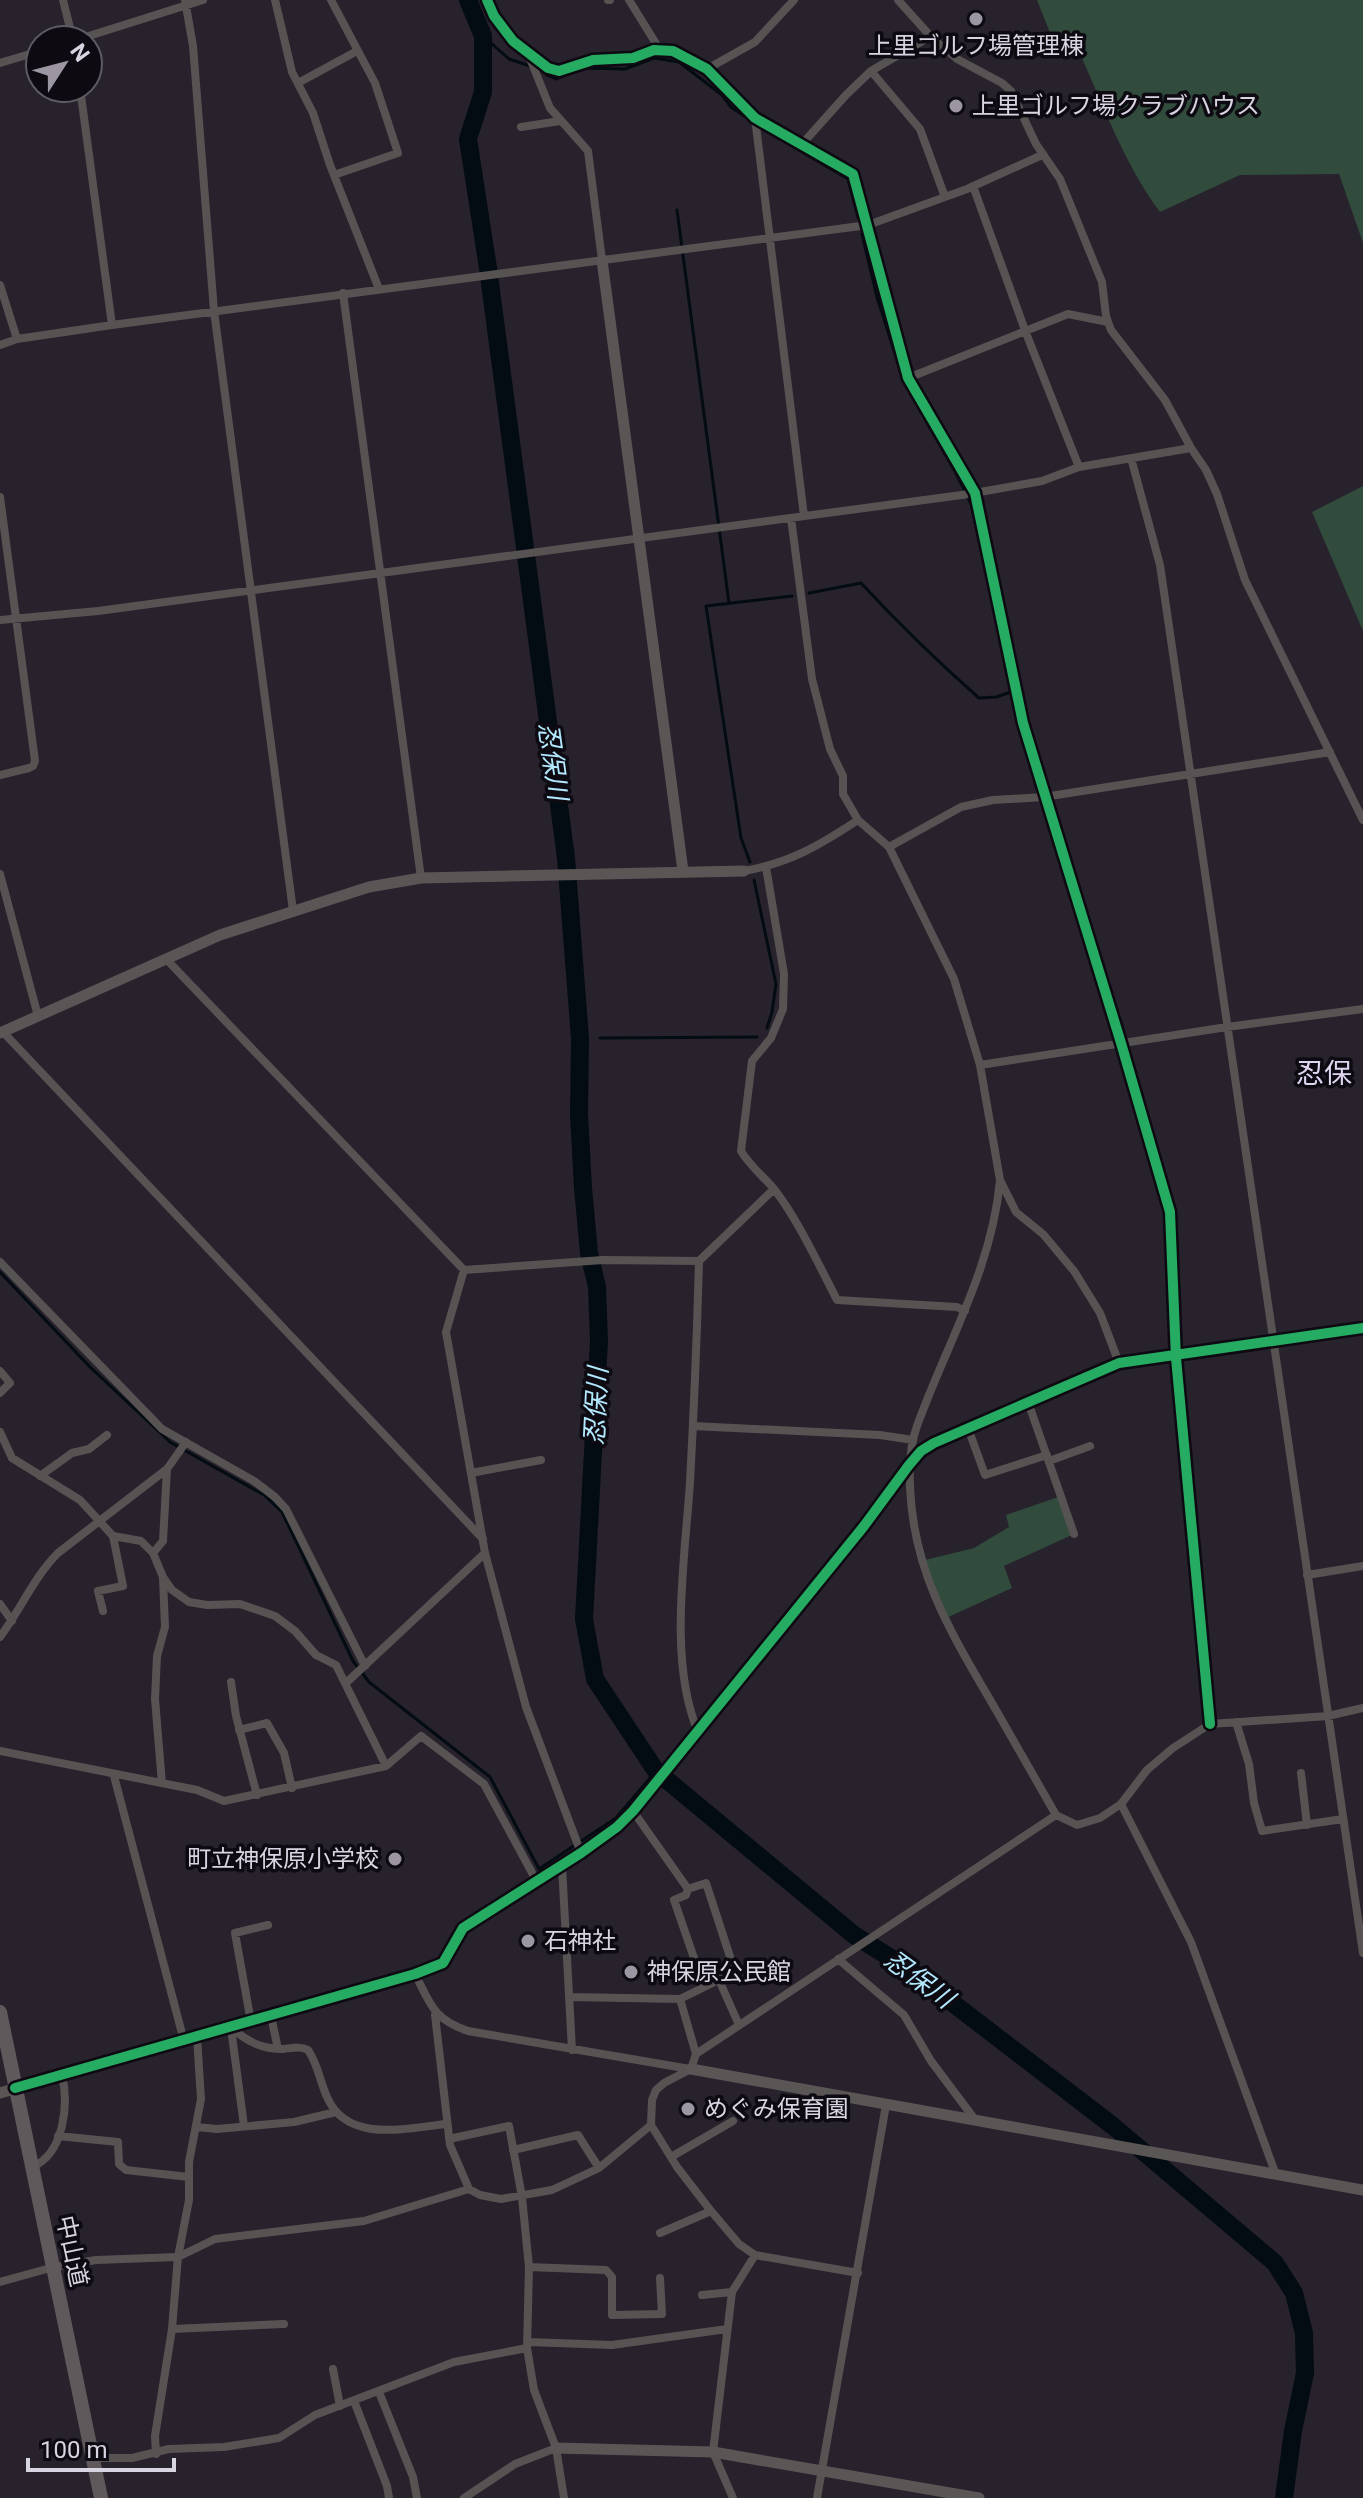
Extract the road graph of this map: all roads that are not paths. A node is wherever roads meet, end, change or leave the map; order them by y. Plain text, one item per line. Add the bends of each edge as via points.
1 (63, 0) edge
2 (203, 0) edge
3 (275, 0) edge
4 (331, 0) edge
5 (487, 0) edge
6 (629, 0) edge
7 (794, 0) edge
8 (900, 1) edge
9 (186, 4) edge
10 (784, 4) edge
11 (70, 24) edge
12 (104, 30) edge
13 (931, 36) junction
14 (660, 50) junction
15 (357, 51) junction
16 (529, 55) junction
17 (24, 56) edge
18 (0, 63) edge
19 (707, 69) junction
20 (871, 71) junction
21 (298, 83) junction
22 (82, 104) edge
23 (755, 118) junction
24 (560, 121) junction
25 (521, 127) dead end
26 (803, 143) junction
27 (1042, 155) junction
28 (334, 175) junction
29 (973, 186) junction
30 (945, 197) junction
31 (868, 225) junction
32 (768, 236) junction
33 (602, 260) junction
34 (0, 285) edge
35 (379, 289) junction
36 (343, 293) junction
37 (214, 311) junction
38 (1108, 322) junction
39 (112, 325) junction
40 (1026, 333) junction
41 (17, 339) junction
42 (0, 345) edge
43 (908, 378) junction
44 (1191, 448) junction
45 (1131, 458) junction
46 (1079, 467) junction
47 (975, 493) junction
48 (0, 497) edge
49 (804, 516) junction
50 (791, 518) junction
51 (639, 538) junction
52 (382, 572) junction
53 (250, 590) junction
54 (18, 618) junction
55 (0, 620) edge
56 (1330, 752) junction
57 (1189, 774) junction
58 (0, 775) edge
59 (1044, 797) junction
60 (858, 820) junction
61 (1363, 820) edge
62 (889, 847) junction
63 (766, 867) junction
64 (683, 871) junction
65 (744, 871) joint
66 (0, 874) edge
67 (421, 878) junction
68 (293, 911) junction
69 (167, 960) junction
70 (1363, 1009) edge
71 (38, 1016) junction
72 (1227, 1027) junction
73 (1, 1033) edge
74 (1121, 1043) junction
75 (980, 1065) junction
76 (1000, 1180) junction
77 (774, 1189) junction
78 (699, 1261) junction
79 (0, 1262) edge
80 (464, 1270) junction
81 (965, 1311) junction
82 (1363, 1328) edge
83 (1273, 1340) junction
84 (1176, 1354) junction
85 (1119, 1363) junction
86 (0, 1371) edge
87 (0, 1393) edge
88 (1028, 1402) junction
89 (693, 1426) junction
90 (968, 1428) junction
91 (0, 1432) edge
92 (107, 1435) dead end
93 (913, 1440) junction
94 (186, 1442) junction
95 (1090, 1446) dead end
96 (1048, 1458) junction
97 (541, 1460) dead end
98 (909, 1465) junction
99 (167, 1469) junction
100 (471, 1473) junction
101 (40, 1476) junction
102 (99, 1521) junction
103 (1074, 1534) dead end
104 (113, 1536) junction
105 (483, 1539) junction
106 (153, 1553) junction
107 (485, 1553) junction
108 (1363, 1566) edge
109 (1307, 1575) junction
110 (163, 1577) junction
111 (0, 1604) edge
112 (103, 1611) dead end
113 (12, 1621) junction
114 (0, 1637) edge
115 (365, 1666) junction
116 (231, 1682) dead end
117 (346, 1683) junction
118 (1363, 1708) edge
119 (1328, 1716) junction
120 (1236, 1722) junction
121 (1210, 1724) junction
122 (239, 1730) junction
123 (698, 1732) junction
124 (0, 1751) edge
125 (386, 1766) junction
126 (1301, 1773) dead end
127 (114, 1776) junction
128 (162, 1783) junction
129 (292, 1788) junction
130 (257, 1795) junction
131 (1121, 1804) junction
132 (633, 1811) junction
133 (1056, 1815) junction
134 (1343, 1819) junction
135 (1307, 1825) junction
136 (581, 1853) junction
137 (562, 1866) junction
138 (537, 1882) junction
139 (688, 1889) junction
140 (1354, 1900) junction
141 (1363, 1907) edge
142 (268, 1925) dead end
143 (1363, 1953) edge
144 (838, 1959) junction
145 (415, 1974) junction
146 (719, 1980) junction
147 (704, 1987) junction
148 (569, 1997) junction
149 (680, 1999) junction
150 (0, 2012) edge
151 (435, 2015) junction
152 (271, 2016) junction
153 (251, 2022) junction
154 (739, 2025) junction
155 (231, 2027) junction
156 (197, 2037) junction
157 (184, 2041) junction
158 (278, 2049) junction
159 (572, 2050) junction
160 (696, 2054) junction
161 (691, 2069) junction
162 (62, 2075) junction
163 (15, 2088) junction
164 (0, 2093) edge
165 (886, 2105) junction
166 (336, 2112) junction
167 (733, 2121) dead end
168 (976, 2121) junction
169 (446, 2124) junction
170 (651, 2125) junction
171 (244, 2126) junction
172 (196, 2127) junction
173 (58, 2136) junction
174 (449, 2139) junction
175 (513, 2150) junction
176 (671, 2157) junction
177 (32, 2167) junction
178 (599, 2168) junction
179 (1276, 2175) junction
180 (189, 2177) junction
181 (469, 2189) junction
182 (1363, 2190) edge
183 (522, 2197) junction
184 (711, 2211) junction
185 (660, 2233) dead end
186 (755, 2255) junction
187 (178, 2257) junction
188 (54, 2267) junction
189 (529, 2267) junction
190 (858, 2273) junction
191 (660, 2278) dead end
192 (0, 2282) edge
193 (732, 2292) junction
194 (702, 2295) dead end
195 (284, 2324) dead end
196 (172, 2329) junction
197 (727, 2329) junction
198 (527, 2345) junction
199 (333, 2369) dead end
200 (379, 2392) junction
201 (354, 2401) junction
202 (340, 2406) junction
203 (556, 2448) junction
204 (713, 2452) junction
205 (156, 2454) junction
206 (93, 2458) junction
207 (822, 2472) junction
208 (101, 2498) edge
209 (389, 2498) edge
210 (417, 2498) edge
211 (464, 2498) edge
212 (564, 2498) edge
213 (733, 2498) edge
214 (817, 2498) edge
215 (979, 2498) edge

1 - 11 street
2 - 9 street
3 - 21 street
4 - 15 street
5 - 16 street via 499,23
6 - 14 street
7 - 10 street
8 - 13 street
9 - 12 street
9 - 37 street
10 - 19 street via 755,42
13 - 20 street
13 - 27 street via 957,59 1011,91
14 - 16 street via 559,71
14 - 19 street
15 - 21 street
15 - 28 street via 375,83 398,153
16 - 24 street
17 - 18 street
19 - 23 street
20 - 26 street
20 - 30 street via 920,129
21 - 28 street
22 - 39 street
23 - 26 street
23 - 32 street
24 - 25 street
24 - 33 street via 588,151
26 - 31 street via 853,174
27 - 29 street
27 - 38 street via 1060,179 1102,282
28 - 35 street
29 - 30 street
29 - 40 street
30 - 31 street
31 - 32 street
31 - 43 street
32 - 33 street
32 - 49 street
33 - 35 street
33 - 51 street
34 - 41 street
35 - 36 street
36 - 37 street
36 - 52 street
37 - 39 street
37 - 53 street
38 - 40 street via 1068,314
38 - 44 street via 1165,400
39 - 41 street
40 - 43 street
40 - 46 street
41 - 42 street
43 - 47 street
44 - 45 street
44 - 56 street via 1217,494 1246,582
45 - 46 street
45 - 57 street via 1160,565
46 - 47 street via 1042,481
47 - 49 street
47 - 59 street via 1021,716
48 - 54 street
49 - 50 street
50 - 51 street
50 - 60 street via 812,679 830,749 843,776 843,794
51 - 52 street
51 - 64 street
52 - 53 street
52 - 67 street
53 - 54 street
53 - 68 street
54 - 55 street
54 - 58 street via 35,761 29,768
56 - 57 street
56 - 61 street
57 - 59 street
57 - 72 street
59 - 62 street via 961,807
59 - 74 street
60 - 62 street
60 - 63 street via 811,851
62 - 75 street via 954,979
63 - 65 street
63 - 77 street via 784,974 783,1009 771,1038 752,1061 741,1151
64 - 65 street
64 - 67 street
66 - 71 street
67 - 68 street via 369,887
68 - 69 street via 220,935
69 - 71 street
69 - 80 street
70 - 72 street
71 - 73 street
72 - 74 street
72 - 83 street
73 - 105 street
74 - 75 street
74 - 84 street via 1170,1212
75 - 76 street
76 - 81 street via 991,1241
76 - 85 street via 1016,1212 1074,1271 1100,1313
77 - 78 street
77 - 81 street via 837,1300
78 - 80 street via 603,1260
78 - 89 street
79 - 94 street via 162,1429
80 - 100 street via 446,1332
81 - 93 street
82 - 83 street
83 - 84 street
83 - 109 street
84 - 85 street
84 - 121 street
85 - 88 street
86 - 87 street via 10,1383
88 - 90 street
88 - 96 street
89 - 93 street
89 - 123 street via 680,1648
90 - 96 street via 985,1475
90 - 98 street via 921,1451
91 - 101 street via 12,1458
92 - 101 street
93 - 98 street
94 - 99 street
94 - 115 street via 254,1481 286,1509
95 - 96 street
96 - 103 street
97 - 100 street
98 - 123 street
98 - 133 street via 916,1542 936,1602
99 - 102 street
99 - 106 street via 163,1541
100 - 105 street
101 - 102 street via 80,1500
102 - 104 street
102 - 113 street via 44,1567
104 - 106 street via 141,1541
104 - 112 street via 123,1586 98,1591
105 - 107 street
106 - 110 street
107 - 115 street
107 - 136 street via 526,1707
108 - 109 street
109 - 119 street
110 - 117 street via 189,1602 240,1604 275,1616 316,1655 336,1665
110 - 128 street via 165,1627 155,1699
111 - 113 street
113 - 114 street
115 - 117 street
116 - 122 street
117 - 125 street
118 - 119 street
119 - 120 street
119 - 134 street
120 - 121 street
120 - 135 street via 1262,1831
121 - 131 street via 1147,1770
122 - 129 street via 267,1723 284,1753
122 - 130 street
123 - 132 street
124 - 127 street
125 - 129 street
125 - 138 street via 421,1736 484,1784
126 - 135 street
127 - 128 street
127 - 157 street
128 - 130 street via 224,1801
129 - 130 street
131 - 133 street via 1077,1825
131 - 179 street via 1191,1942
132 - 136 street
132 - 139 street
133 - 144 street
134 - 135 street
134 - 140 street
136 - 137 street
137 - 138 street
137 - 148 street
138 - 145 street via 463,1928 443,1963
139 - 146 street via 706,1883 735,1972
139 - 147 street via 674,1900
140 - 141 street
140 - 143 street
142 - 153 street via 235,1933
144 - 154 street
144 - 168 street via 904,2015
145 - 151 street
145 - 152 street
146 - 147 street
146 - 154 street
147 - 149 street
148 - 149 street
148 - 159 street
149 - 160 street
150 - 163 highway, 中山道
151 - 159 street via 468,2031
151 - 169 street
152 - 153 street
152 - 158 street
153 - 155 street
154 - 160 street
155 - 156 street
155 - 158 street via 243,2038
155 - 171 street
156 - 157 street
156 - 172 street via 201,2099
157 - 162 street
158 - 166 street via 308,2050
159 - 161 street
160 - 161 street
161 - 165 street
161 - 170 street via 656,2090
162 - 163 street
162 - 173 street via 66,2093
163 - 164 street
163 - 177 highway, 中山道
165 - 168 street
165 - 190 street
166 - 169 street via 374,2131
166 - 171 street
167 - 176 street
168 - 179 street
169 - 174 street
170 - 176 street
170 - 178 street
171 - 172 street
172 - 180 street
173 - 177 street via 44,2163
173 - 180 street via 118,2142 119,2164 126,2170
174 - 175 street via 509,2126
174 - 181 street
175 - 178 street via 578,2135
175 - 183 street
176 - 184 street
177 - 188 highway, 中山道
178 - 183 street via 552,2190
179 - 182 street
180 - 187 street
181 - 183 street via 501,2199
181 - 187 street via 364,2221 215,2239
183 - 189 street
184 - 185 street
184 - 186 street
186 - 190 street
186 - 193 street
187 - 188 street via 125,2257
187 - 196 street
188 - 192 street
188 - 206 highway, 中山道
189 - 191 street via 606,2270 612,2277 612,2315 662,2314
189 - 198 street
190 - 207 street
193 - 194 street
193 - 197 street
195 - 196 street
196 - 205 street
197 - 198 street via 612,2345
197 - 204 street
198 - 200 street via 454,2362
198 - 203 street via 534,2390
199 - 202 street
200 - 201 street
200 - 210 street
201 - 202 street
201 - 209 street
202 - 205 street via 279,2438
203 - 204 street
203 - 211 street via 515,2464
203 - 212 street
204 - 207 street
204 - 213 street
205 - 206 street
206 - 208 highway, 中山道
207 - 214 street
207 - 215 street

